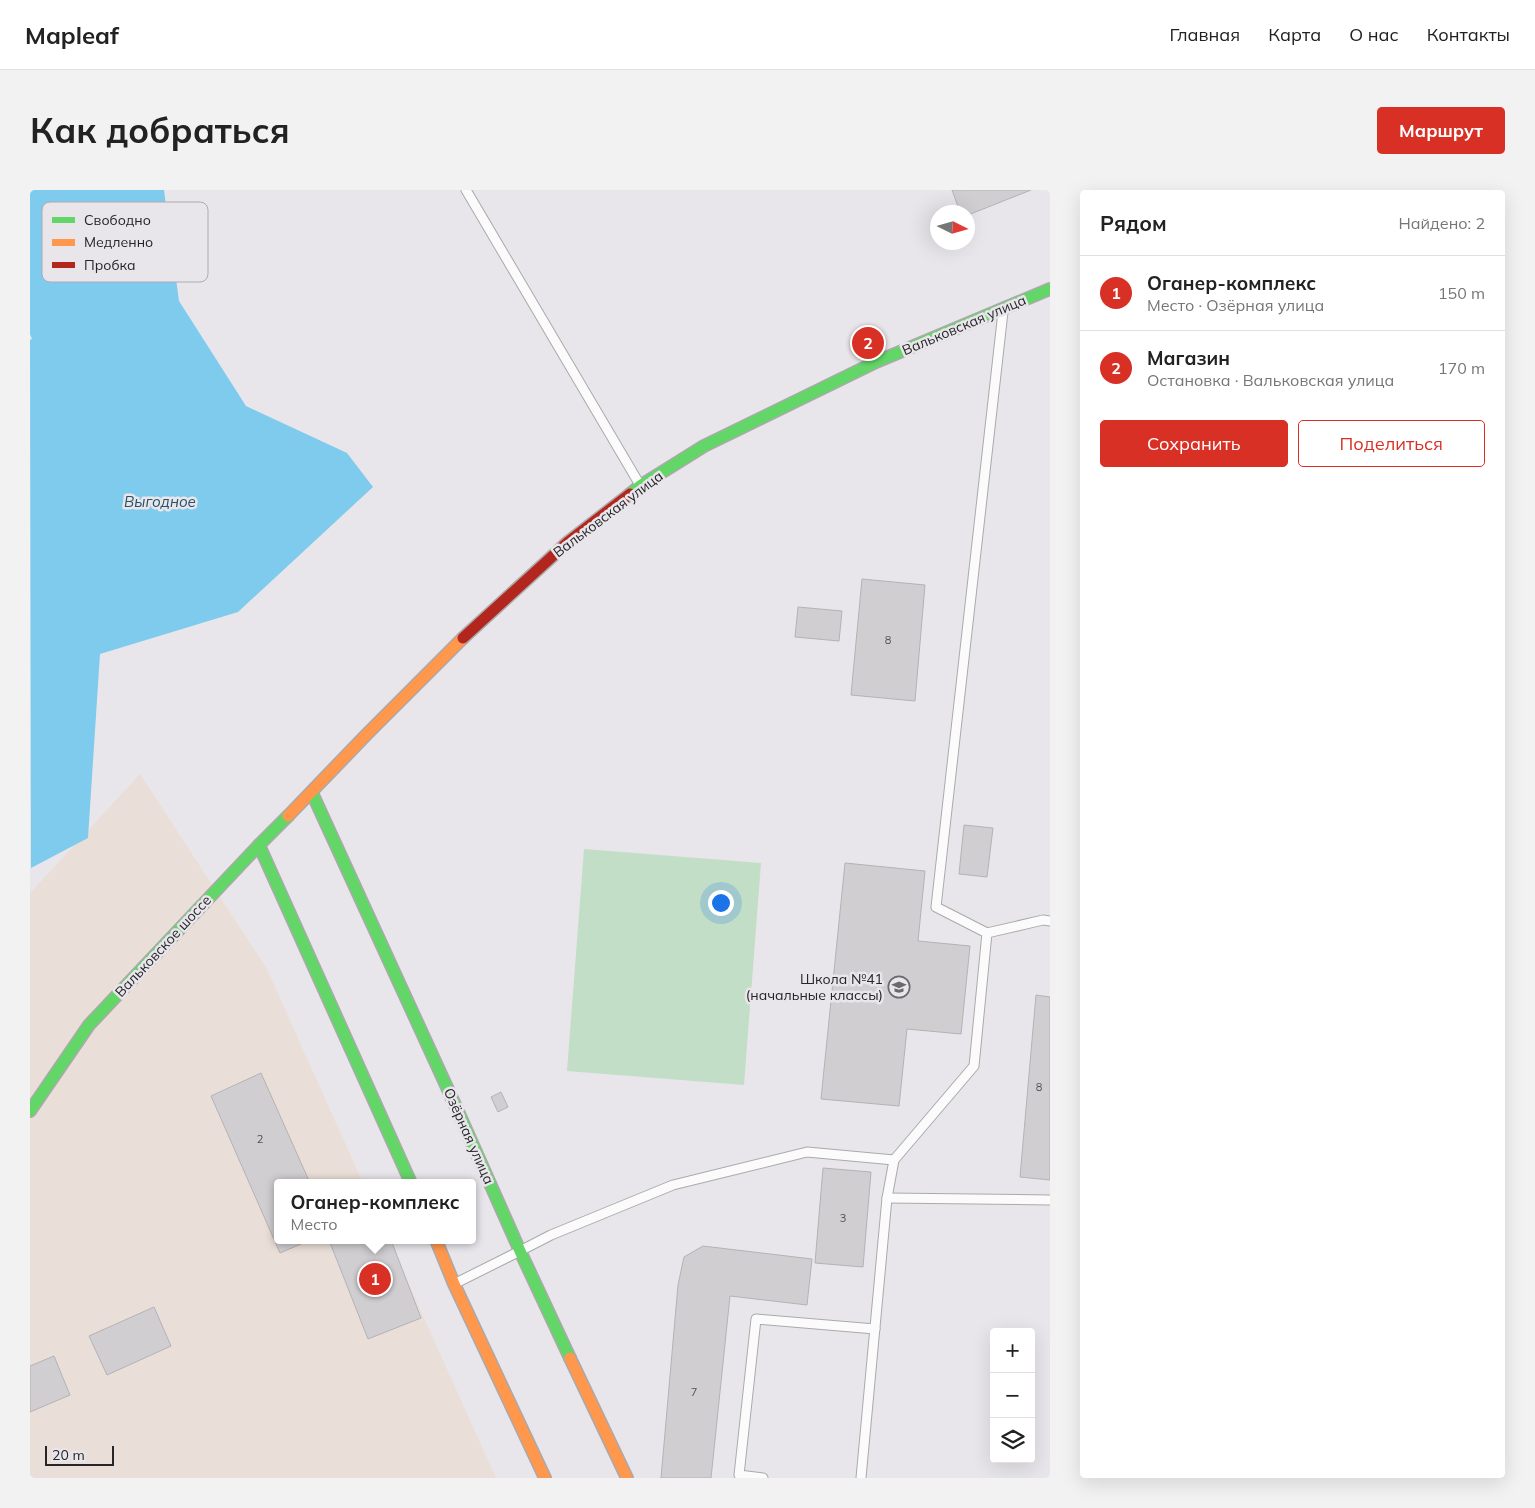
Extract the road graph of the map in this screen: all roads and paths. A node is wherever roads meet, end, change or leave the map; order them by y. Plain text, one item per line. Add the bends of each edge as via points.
1 (466, 190) edge
2 (1050, 289) edge
3 (1003, 309) junction
4 (640, 486) junction
5 (312, 793) junction
6 (259, 845) junction
7 (1050, 921) edge
8 (987, 933) junction
9 (30, 1111) edge
10 (894, 1160) junction
11 (409, 1179) edge
12 (887, 1198) junction
13 (1050, 1200) edge
14 (438, 1244) edge
15 (520, 1251) junction
16 (454, 1284) junction
17 (875, 1329) junction
18 (545, 1478) edge
19 (627, 1478) edge
20 (763, 1478) edge
21 (861, 1478) edge

1 - 4 lane
2 - 3 main road, Вальковская улица
3 - 4 main road, Вальковская улица via 876,362 704,446
3 - 8 lane via 936,907
4 - 5 main road, Вальковская улица via 568,542 469,632
5 - 6 main road, Вальковское шоссе
5 - 15 main road, Озёрная улица
6 - 9 main road, Вальковское шоссе via 89,1024
6 - 11 main road
7 - 8 lane
8 - 10 lane via 974,1066
10 - 12 lane
10 - 15 lane via 807,1152 672,1185 550,1234
12 - 13 lane
12 - 17 lane
14 - 16 main road
15 - 16 lane
15 - 19 main road, Озёрная улица
16 - 18 main road
17 - 20 lane via 756,1318 739,1475
17 - 21 lane

